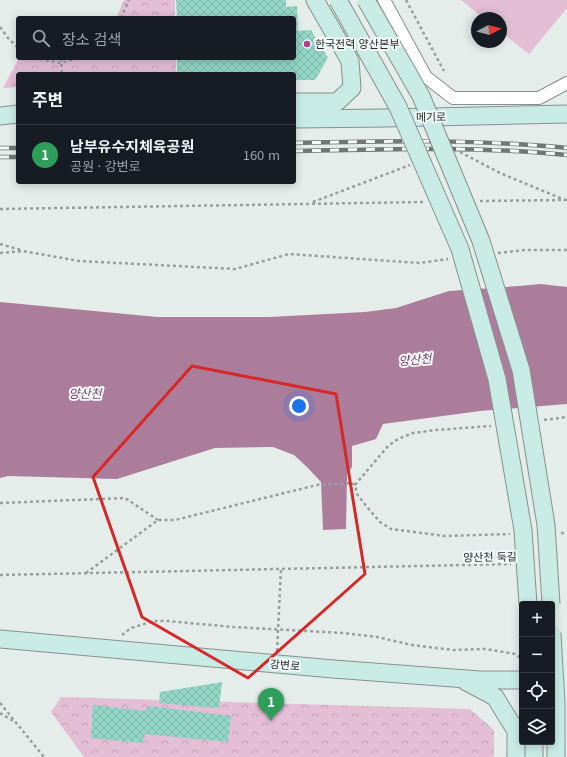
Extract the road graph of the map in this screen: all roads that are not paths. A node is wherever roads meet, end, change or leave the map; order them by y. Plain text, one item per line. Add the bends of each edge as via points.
1 (315, 0) edge
2 (338, 0) edge
3 (366, 0) edge
4 (384, 0) edge
5 (567, 83) edge
6 (296, 102) edge
7 (16, 114) edge
8 (567, 114) edge
9 (0, 116) edge
10 (0, 119) edge
11 (296, 119) edge
12 (16, 120) edge
13 (528, 601) edge
14 (550, 601) edge
15 (552, 637) edge
16 (0, 639) edge
17 (462, 678) junction
18 (519, 680) edge
19 (555, 680) edge
20 (567, 680) edge
21 (534, 745) edge
22 (516, 757) edge
23 (534, 757) edge
24 (556, 757) edge

1 - 6 main road via 350,61 352,88 337,102
2 - 13 main road, bridge via 398,107 460,249 498,379 524,530
3 - 14 main road, bridge via 421,96 481,241 521,370 546,525
4 - 5 street via 426,77 453,98 539,98
7 - 9 main road
8 - 11 main road, 메기로
10 - 12 main road
15 - 24 main road, bridge
16 - 17 main road, 강변로
17 - 18 main road, 강변로
17 - 22 main road via 495,698 516,731
19 - 20 main road
21 - 23 main road

